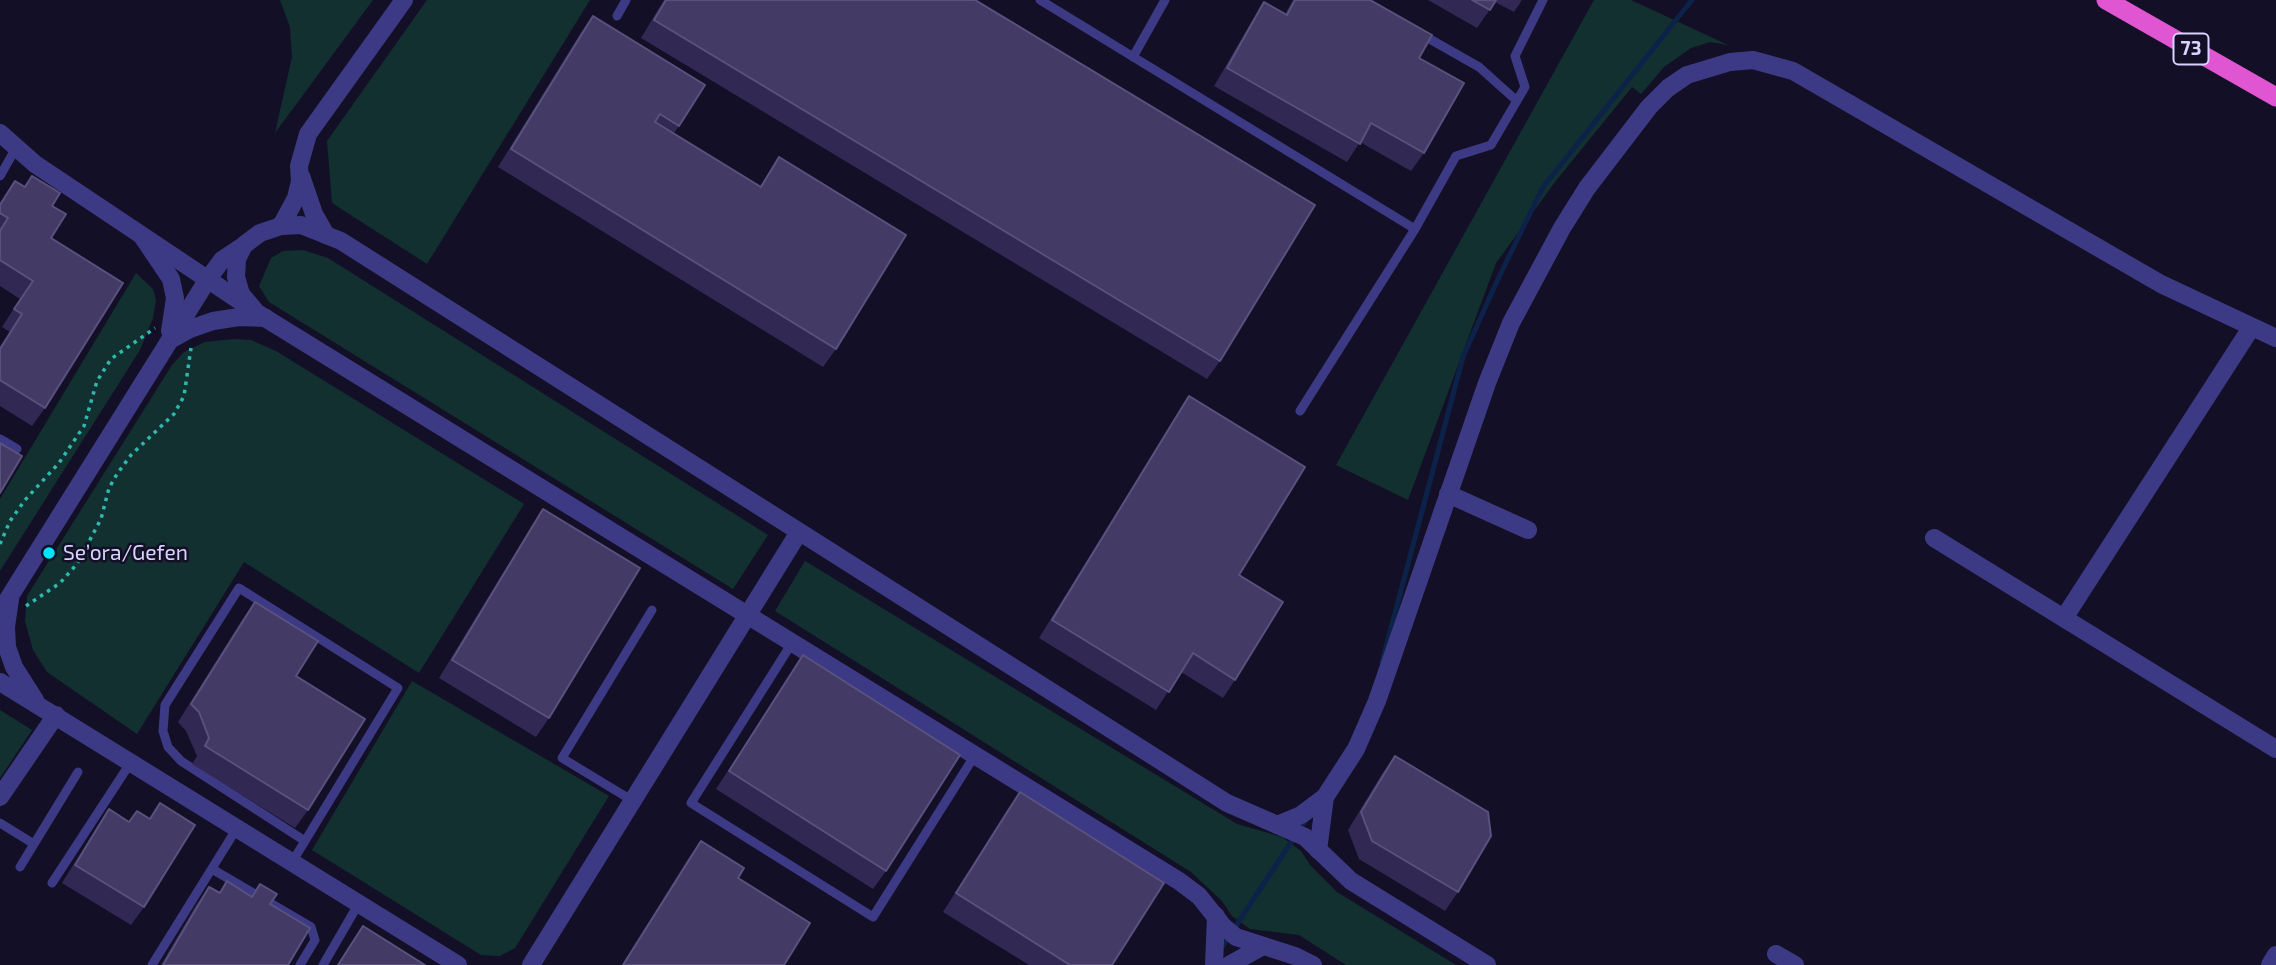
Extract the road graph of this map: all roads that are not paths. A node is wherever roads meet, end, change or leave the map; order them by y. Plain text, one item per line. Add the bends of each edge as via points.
1 (404, 0) edge
2 (626, 0) edge
3 (1040, 0) edge
4 (1165, 0) edge
5 (1543, 0) edge
6 (2106, 0) edge
7 (617, 16) dead end
8 (1409, 27) edge
9 (1133, 57) junction
10 (2276, 97) edge
11 (1517, 101) junction
12 (0, 133) edge
13 (16, 148) junction
14 (300, 173) junction
15 (0, 176) edge
16 (281, 226) junction
17 (1415, 229) junction
18 (326, 235) junction
19 (142, 236) junction
20 (244, 245) junction
21 (208, 279) junction
22 (262, 315) junction
23 (2251, 328) junction
24 (2276, 338) edge
25 (167, 343) junction
26 (1300, 411) dead end
27 (0, 439) edge
28 (17, 449) edge
29 (1448, 494) junction
30 (1528, 530) dead end
31 (799, 532) junction
32 (1934, 538) dead end
33 (5, 599) edge
34 (652, 610) dead end
35 (749, 615) junction
36 (3, 616) edge
37 (2064, 618) junction
38 (792, 643) junction
39 (0, 682) edge
40 (38, 704) junction
41 (56, 715) junction
42 (2276, 749) edge
43 (975, 755) junction
44 (131, 762) junction
45 (78, 772) dead end
46 (0, 797) edge
47 (1325, 797) junction
48 (633, 801) junction
49 (0, 823) edge
50 (1278, 825) junction
51 (237, 828) junction
52 (305, 841) junction
53 (34, 844) junction
54 (1318, 850) junction
55 (292, 862) junction
56 (20, 867) dead end
57 (212, 869) junction
58 (52, 883) dead end
59 (359, 904) junction
60 (1216, 916) junction
61 (1263, 946) junction
62 (1776, 954) dead end
63 (2276, 955) edge
64 (152, 965) edge
65 (300, 965) edge
66 (323, 965) edge
67 (458, 965) edge
68 (531, 965) edge
69 (1214, 965) edge
70 (1229, 965) edge
71 (1313, 965) edge
72 (1487, 965) edge
73 (1795, 965) edge
74 (2270, 965) edge

1 - 14 street via 315,121 303,149
2 - 7 lane
3 - 9 lane
4 - 9 lane
5 - 11 lane via 1515,56 1525,87
6 - 10 highway, 73
8 - 11 lane via 1479,67
9 - 17 lane
11 - 17 lane via 1491,145 1456,156
12 - 13 street
13 - 15 lane
13 - 19 street
14 - 16 street via 296,198
14 - 18 street
16 - 18 street via 301,225
16 - 20 street
17 - 26 lane
18 - 31 street
19 - 21 street
19 - 25 street via 170,279 175,298
20 - 21 street via 222,260
20 - 22 street via 236,277 241,294
21 - 22 street
21 - 25 street
22 - 25 street via 190,329
22 - 35 street
23 - 24 street
23 - 29 street via 2139,271 1814,81 1774,64 1730,62 1696,71 1668,88 1587,188 1511,323
23 - 37 street
25 - 33 street
27 - 28 lane
29 - 30 street
29 - 47 street via 1377,701 1356,749
31 - 35 street
31 - 50 street via 1227,803
32 - 37 street
33 - 36 street
34 - 48 lane via 562,758
35 - 38 street
35 - 48 street
36 - 40 street via 14,667
37 - 42 street
38 - 43 street
38 - 43 lane via 691,803 873,917
39 - 40 street
40 - 41 street
41 - 44 street
41 - 46 street
43 - 60 street via 1179,881
44 - 51 street
44 - 58 lane
45 - 53 lane
47 - 50 street
47 - 54 street
48 - 68 street
49 - 53 lane
50 - 54 street via 1305,837
51 - 55 street
51 - 57 lane
52 - 52 lane via 398,688 239,588 165,705 163,731 168,747 181,761
52 - 55 lane
53 - 56 lane
54 - 72 street via 1351,881
55 - 59 street
57 - 64 lane
57 - 65 lane via 311,927 315,940
59 - 66 lane
59 - 67 street
60 - 61 street via 1236,937
60 - 69 street
61 - 70 street
61 - 71 street
62 - 73 street
63 - 74 street

